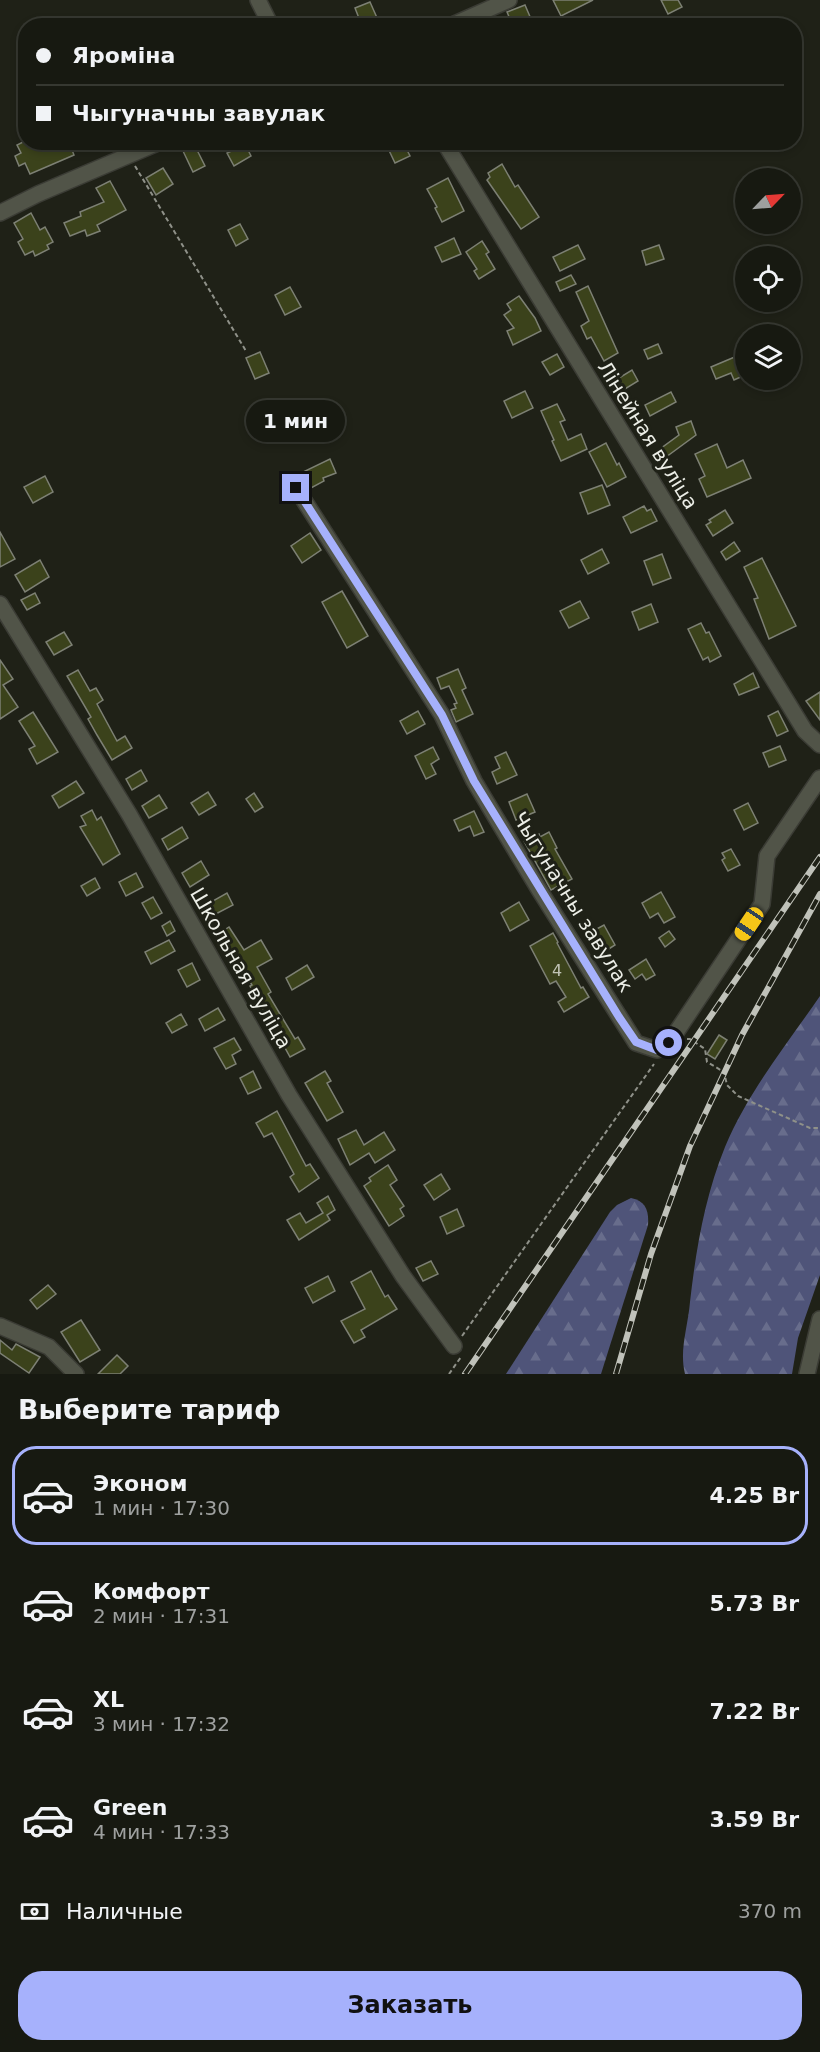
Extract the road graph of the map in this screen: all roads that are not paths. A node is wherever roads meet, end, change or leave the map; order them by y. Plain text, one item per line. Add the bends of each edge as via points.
1 (258, 0) edge
2 (510, 0) edge
3 (267, 18) edge
4 (468, 18) edge
5 (142, 150) edge
6 (449, 150) edge
7 (0, 213) edge
8 (296, 488) dead end
9 (0, 604) edge
10 (820, 745) edge
11 (820, 778) edge
12 (820, 1319) edge
13 (0, 1326) edge
14 (817, 1343) edge
15 (454, 1346) road end
16 (75, 1374) edge
17 (807, 1374) edge

1 - 3 street
2 - 4 street
5 - 7 street
6 - 10 street, Лінейная вуліца via 805,731
8 - 11 street, Чыгуначны завулак via 442,715 474,781 636,1042 657,1050 669,1043 762,904 767,856
9 - 15 street, Школьная вуліца via 129,814 289,1095 403,1276
12 - 14 street
13 - 16 street via 49,1347
14 - 17 street

